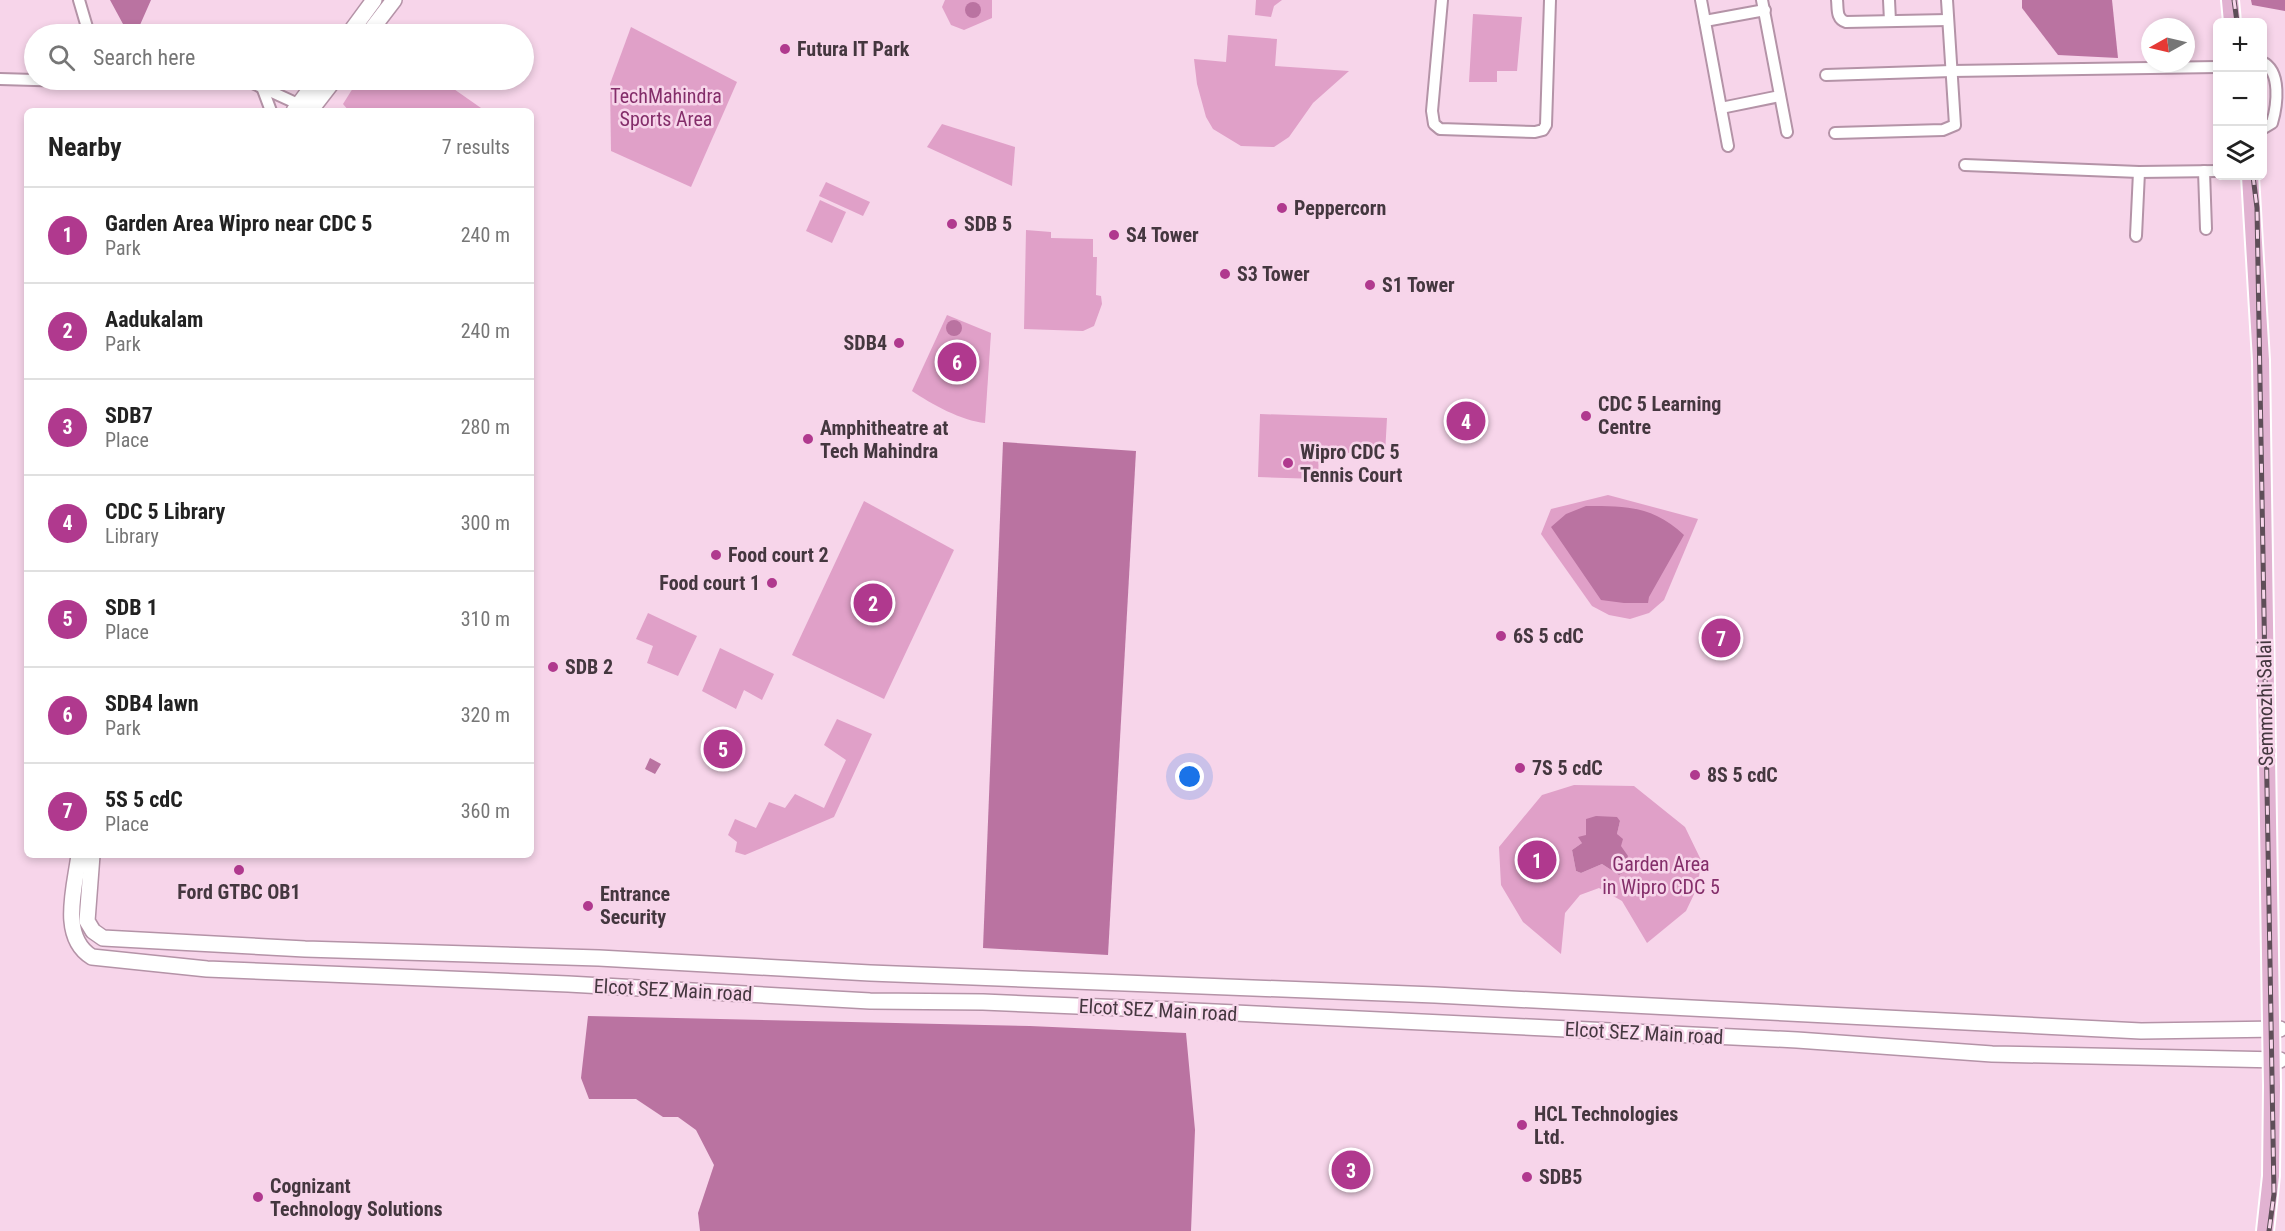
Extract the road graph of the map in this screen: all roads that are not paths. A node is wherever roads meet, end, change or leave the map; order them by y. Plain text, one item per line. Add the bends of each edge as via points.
1 (79, 0) edge
2 (374, 0) edge
3 (394, 0) edge
4 (1442, 0) edge
5 (1550, 0) edge
6 (1701, 0) edge
7 (1838, 0) edge
8 (1889, 0) edge
9 (1947, 0) edge
10 (2230, 0) edge
11 (2240, 0) edge
12 (1764, 5) edge
13 (2232, 18) edge
14 (2242, 18) edge
15 (1948, 20) junction
16 (1705, 21) junction
17 (1890, 21) junction
18 (86, 24) edge
19 (364, 24) edge
20 (368, 24) edge
21 (2267, 66) edge
22 (2213, 67) edge
23 (1952, 71) junction
24 (1826, 75) dead end
25 (0, 79) edge
26 (24, 80) edge
27 (263, 90) edge
28 (267, 90) edge
29 (311, 90) edge
30 (323, 90) edge
31 (1780, 96) junction
32 (270, 108) edge
33 (299, 108) edge
34 (302, 108) edge
35 (302, 108) edge
36 (1721, 108) junction
37 (2267, 126) edge
38 (1787, 132) dead end
39 (1835, 133) dead end
40 (1728, 146) dead end
41 (1965, 165) dead end
42 (2204, 171) junction
43 (2213, 171) edge
44 (2139, 172) junction
45 (2250, 180) edge
46 (2261, 180) edge
47 (2205, 229) dead end
48 (2136, 236) dead end
49 (2270, 763) junction
50 (79, 858) edge
51 (92, 858) edge
52 (132, 940) junction
53 (130, 961) junction
54 (1171, 985) junction
55 (1173, 1010) junction
56 (2275, 1029) junction
57 (2162, 1031) junction
58 (2161, 1058) junction
59 (2276, 1060) junction
60 (2273, 1204) junction
61 (2265, 1231) edge
62 (2274, 1231) edge

1 - 18 street
2 - 19 street
3 - 20 street
4 - 5 street via 1434,124 1440,129 1535,132 1546,125
6 - 16 street
7 - 17 street via 1842,22
8 - 17 street
9 - 15 street
10 - 13 main road
11 - 14 main road
12 - 16 street
12 - 31 street
15 - 17 street
15 - 23 street
16 - 36 street
21 - 37 street via 2272,70 2276,109 2272,123
22 - 23 street
23 - 24 street
23 - 39 street via 1955,125 1949,129
25 - 26 street
27 - 32 street
28 - 33 street
29 - 34 street
30 - 35 street
31 - 36 street
31 - 38 street
36 - 40 street
41 - 44 street
42 - 43 street
42 - 44 street
42 - 47 street
44 - 48 street
45 - 49 main road, Semmozhi Salai via 2261,360
46 - 49 main road via 2267,290
49 - 56 main road
50 - 53 street, Elcot SEZ Main road via 71,924 74,937 92,957
51 - 52 street, Elcot SEZ Main road via 87,921 103,938
52 - 53 street
52 - 54 street, Elcot SEZ Main road
53 - 55 street, Elcot SEZ Main road via 207,969 870,1001
54 - 55 street
54 - 57 street, Elcot SEZ Main road
55 - 58 street, Elcot SEZ Main road via 1797,1040 1992,1054
56 - 57 street, Elcot SEZ Main road
56 - 59 main road
57 - 58 street
58 - 59 street, Elcot SEZ Main road
59 - 60 main road
60 - 61 main road
60 - 62 main road

